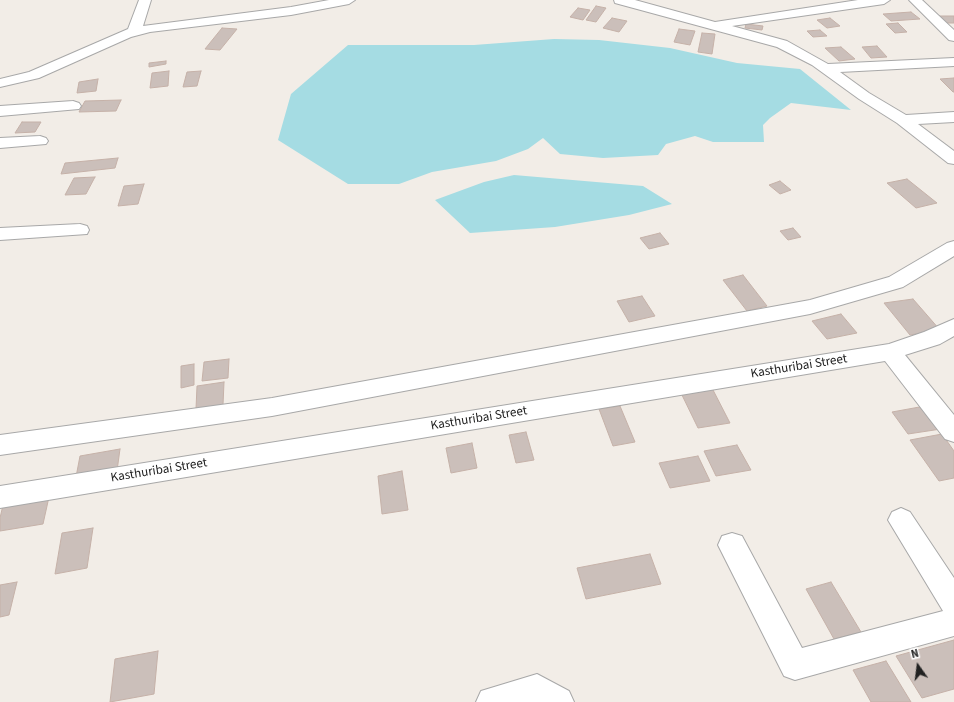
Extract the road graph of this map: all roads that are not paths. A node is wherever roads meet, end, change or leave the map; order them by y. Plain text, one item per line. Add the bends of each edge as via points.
1 (145, 0) edge
2 (348, 0) edge
3 (620, 0) edge
4 (884, 0) edge
5 (915, 0) edge
6 (291, 5) edge
7 (711, 25) junction
8 (134, 32) junction
9 (954, 37) edge
10 (954, 62) edge
11 (826, 68) junction
12 (0, 83) edge
13 (73, 106) dead end
14 (0, 111) edge
15 (954, 117) edge
16 (903, 120) junction
17 (40, 141) dead end
18 (0, 144) edge
19 (954, 159) edge
20 (80, 230) dead end
21 (0, 234) edge
22 (954, 247) edge
23 (954, 327) edge
24 (890, 352) junction
25 (954, 432) edge
26 (0, 445) edge
27 (0, 497) edge
28 (901, 520) dead end
29 (732, 545) dead end
30 (954, 603) edge
31 (954, 622) edge
32 (492, 702) edge
33 (558, 702) edge

1 - 8 street
2 - 6 street
3 - 7 street
4 - 7 street
5 - 9 street
6 - 8 street
7 - 11 street via 782,44
8 - 12 street via 34,75
10 - 11 street
11 - 16 street
13 - 14 street
15 - 16 street
16 - 19 street
17 - 18 street
20 - 21 street
22 - 26 street via 896,282 810,307 272,407
23 - 24 street, Kasthuribai Street via 932,338
24 - 25 street
24 - 27 street, Kasthuribai Street
28 - 30 street
29 - 31 street via 795,665
32 - 33 street via 537,689

